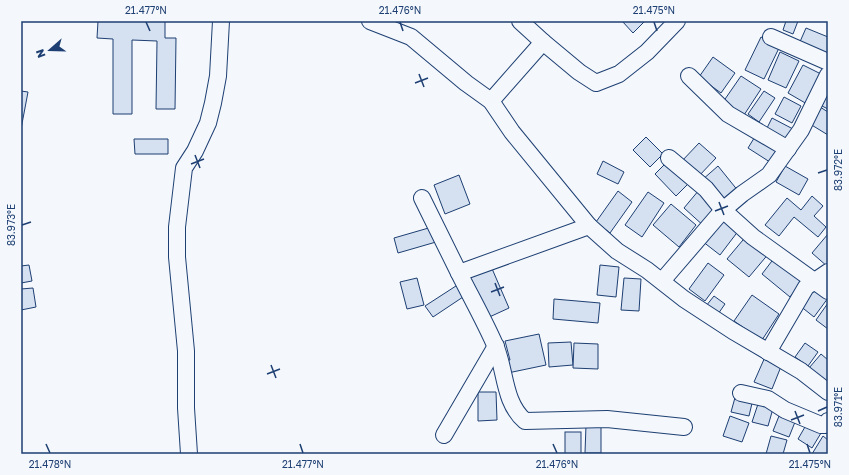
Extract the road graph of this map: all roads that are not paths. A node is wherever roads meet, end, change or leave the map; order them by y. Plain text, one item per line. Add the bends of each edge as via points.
1 (221, 21) edge
2 (370, 21) edge
3 (520, 21) edge
4 (677, 21) edge
5 (771, 37) dead end
6 (543, 42) junction
7 (828, 62) edge
8 (828, 75) edge
9 (689, 76) dead end
10 (491, 101) junction
11 (788, 149) junction
12 (669, 158) dead end
13 (422, 198) dead end
14 (723, 210) junction
15 (588, 226) junction
16 (459, 273) junction
17 (822, 277) edge
18 (662, 281) junction
19 (828, 290) edge
20 (496, 346) junction
21 (768, 352) junction
22 (828, 392) edge
23 (741, 393) dead end
24 (828, 421) edge
25 (684, 427) dead end
26 (444, 434) dead end
27 (189, 454) edge

1 - 27 street via 218,76 213,102 205,130 184,168 177,227 177,257 186,351
2 - 10 street via 411,37
3 - 6 street
4 - 6 street via 648,52 619,74 596,83
5 - 7 street
6 - 10 street
8 - 11 street via 802,130
9 - 11 street via 728,114
10 - 15 street via 512,132
11 - 14 street via 769,175
12 - 14 street via 706,189
13 - 16 street
14 - 17 street via 753,237
14 - 18 street
15 - 16 street
15 - 18 street via 617,252
16 - 20 street
17 - 19 street
17 - 21 street via 806,287
18 - 21 street via 684,299
20 - 25 street via 508,396 519,416 525,421 607,419
20 - 26 street
21 - 22 street
23 - 24 street via 768,399 784,410 821,425

